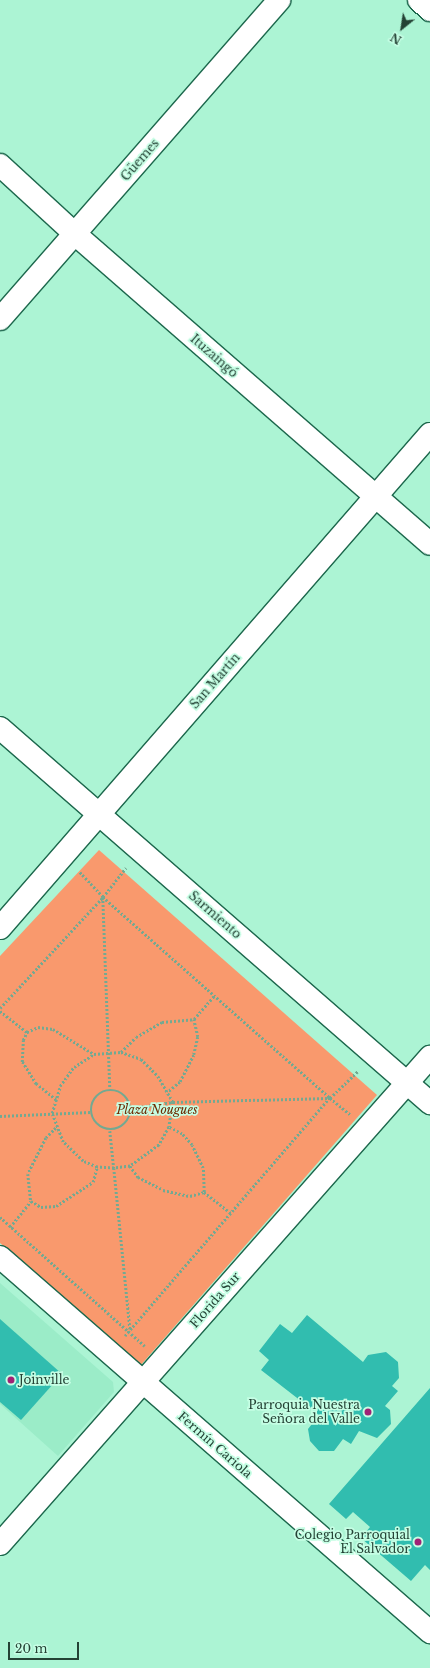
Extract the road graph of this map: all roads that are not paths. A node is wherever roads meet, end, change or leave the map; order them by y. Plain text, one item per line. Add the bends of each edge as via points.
1 (279, 0) edge
2 (418, 0) edge
3 (430, 10) edge
4 (0, 165) edge
5 (75, 234) junction
6 (0, 319) edge
7 (430, 434) edge
8 (376, 497) junction
9 (430, 544) edge
10 (0, 728) edge
11 (99, 815) junction
12 (0, 928) edge
13 (430, 1057) edge
14 (407, 1083) junction
15 (430, 1103) edge
16 (0, 1257) edge
17 (143, 1382) junction
18 (0, 1544) edge
19 (430, 1632) edge

1 - 5 street, Güemes
2 - 3 street
4 - 5 street, Ituzaingó
5 - 6 street, Güemes
5 - 8 street, Ituzaingó
7 - 8 street, San Martín
8 - 9 street, Ituzaingó
8 - 11 street, San Martín
10 - 11 street, Sarmiento
11 - 12 street, San Martín
11 - 14 street, Sarmiento
13 - 14 street, Florida Sur
14 - 15 street, Sarmiento
14 - 17 street, Florida Sur
16 - 17 street, Fermín Cariola
17 - 18 street, Florida Sur
17 - 19 street, Fermín Cariola

